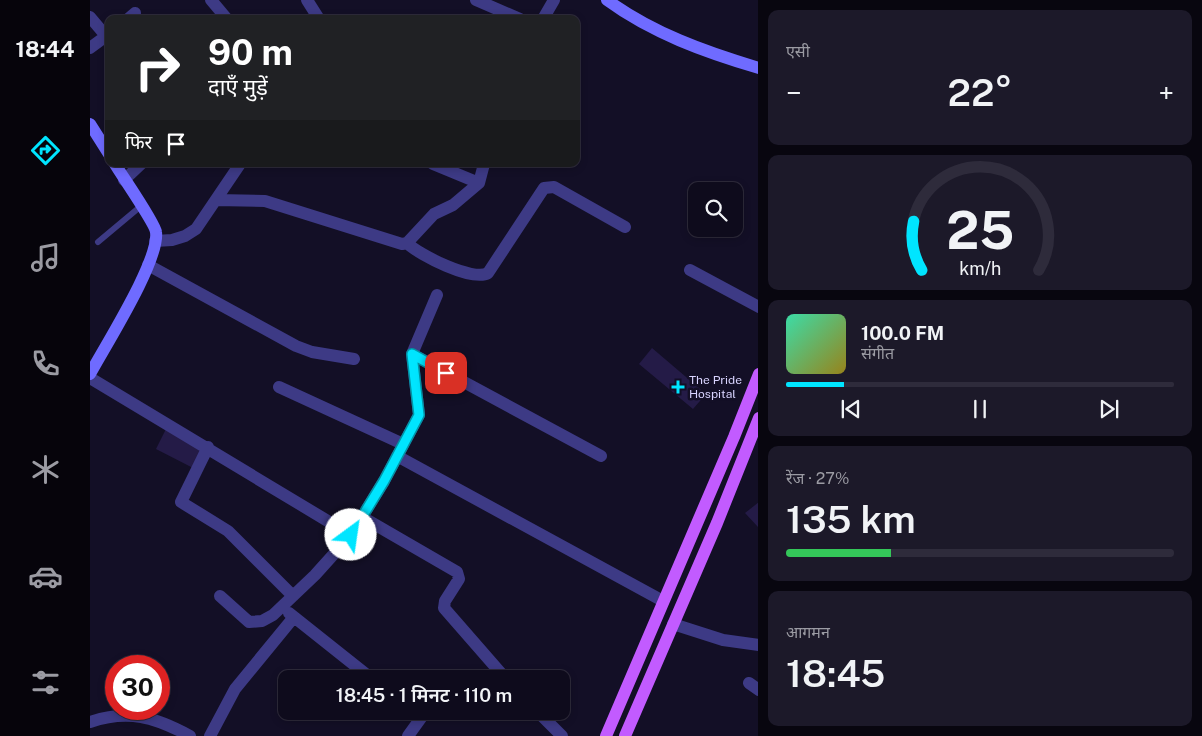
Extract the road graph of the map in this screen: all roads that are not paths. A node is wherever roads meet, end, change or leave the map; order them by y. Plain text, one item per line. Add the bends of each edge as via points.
1 (211, 0) edge
2 (307, 0) edge
3 (476, 0) edge
4 (554, 0) edge
5 (607, 0) edge
6 (224, 15) edge
7 (316, 15) edge
8 (511, 15) edge
9 (546, 15) edge
10 (90, 17) edge
11 (105, 33) edge
12 (105, 37) edge
13 (90, 48) edge
14 (758, 68) edge
15 (90, 124) edge
16 (105, 148) edge
17 (117, 167) edge
18 (138, 167) edge
19 (238, 167) edge
20 (440, 167) edge
21 (483, 167) edge
22 (124, 180) junction
23 (479, 183) junction
24 (216, 200) junction
25 (141, 206) junction
26 (625, 227) dead end
27 (155, 241) junction
28 (98, 242) dead end
29 (408, 242) junction
30 (148, 265) junction
31 (690, 270) dead end
32 (437, 295) dead end
33 (758, 307) edge
34 (412, 354) junction
35 (354, 359) dead end
36 (90, 374) edge
37 (758, 374) edge
38 (90, 378) edge
39 (279, 387) dead end
40 (758, 418) edge
41 (734, 437) junction
42 (749, 442) junction
43 (403, 444) junction
44 (208, 447) junction
45 (397, 456) junction
46 (600, 456) dead end
47 (362, 517) junction
48 (351, 535) junction
49 (220, 596) dead end
50 (293, 596) junction
51 (663, 602) junction
52 (281, 607) junction
53 (294, 617) junction
54 (672, 624) junction
55 (758, 645) edge
56 (361, 670) edge
57 (498, 670) edge
58 (417, 720) edge
59 (546, 720) edge
60 (90, 722) edge
61 (190, 736) edge
62 (210, 736) edge
63 (408, 736) edge
64 (562, 736) edge
65 (606, 736) edge
66 (625, 736) edge

1 - 6 street
2 - 7 street
3 - 8 street
4 - 9 street
5 - 14 main road via 625,13 703,52
10 - 11 street
12 - 13 street
15 - 16 main road
17 - 22 main road
18 - 22 street
19 - 24 street
20 - 23 street
21 - 23 street
22 - 25 main road
23 - 29 street via 453,205 434,214
24 - 27 street via 196,229 178,238
24 - 29 street via 265,201 402,244
25 - 27 main road via 156,231
25 - 28 lane
26 - 29 street via 549,187 544,188 484,275 470,274 445,264 414,249
27 - 30 main road
30 - 35 street via 296,346
30 - 36 main road
31 - 33 street
32 - 34 street
34 - 43 street via 419,415
34 - 46 street
37 - 41 main road
38 - 44 street
39 - 43 street
40 - 42 main road
41 - 42 main road
41 - 51 main road
42 - 54 main road
43 - 45 street
44 - 48 street
44 - 50 street via 181,502 228,531
45 - 47 street
45 - 51 street
47 - 48 street
47 - 57 street via 457,572 459,579 444,608
48 - 50 street
49 - 52 street via 249,622 262,621
50 - 52 street
51 - 65 main road
52 - 53 street
53 - 56 street
53 - 62 street via 235,689
54 - 55 street via 723,640
54 - 66 main road
58 - 63 street
59 - 64 street
60 - 61 street via 105,716 130,714

